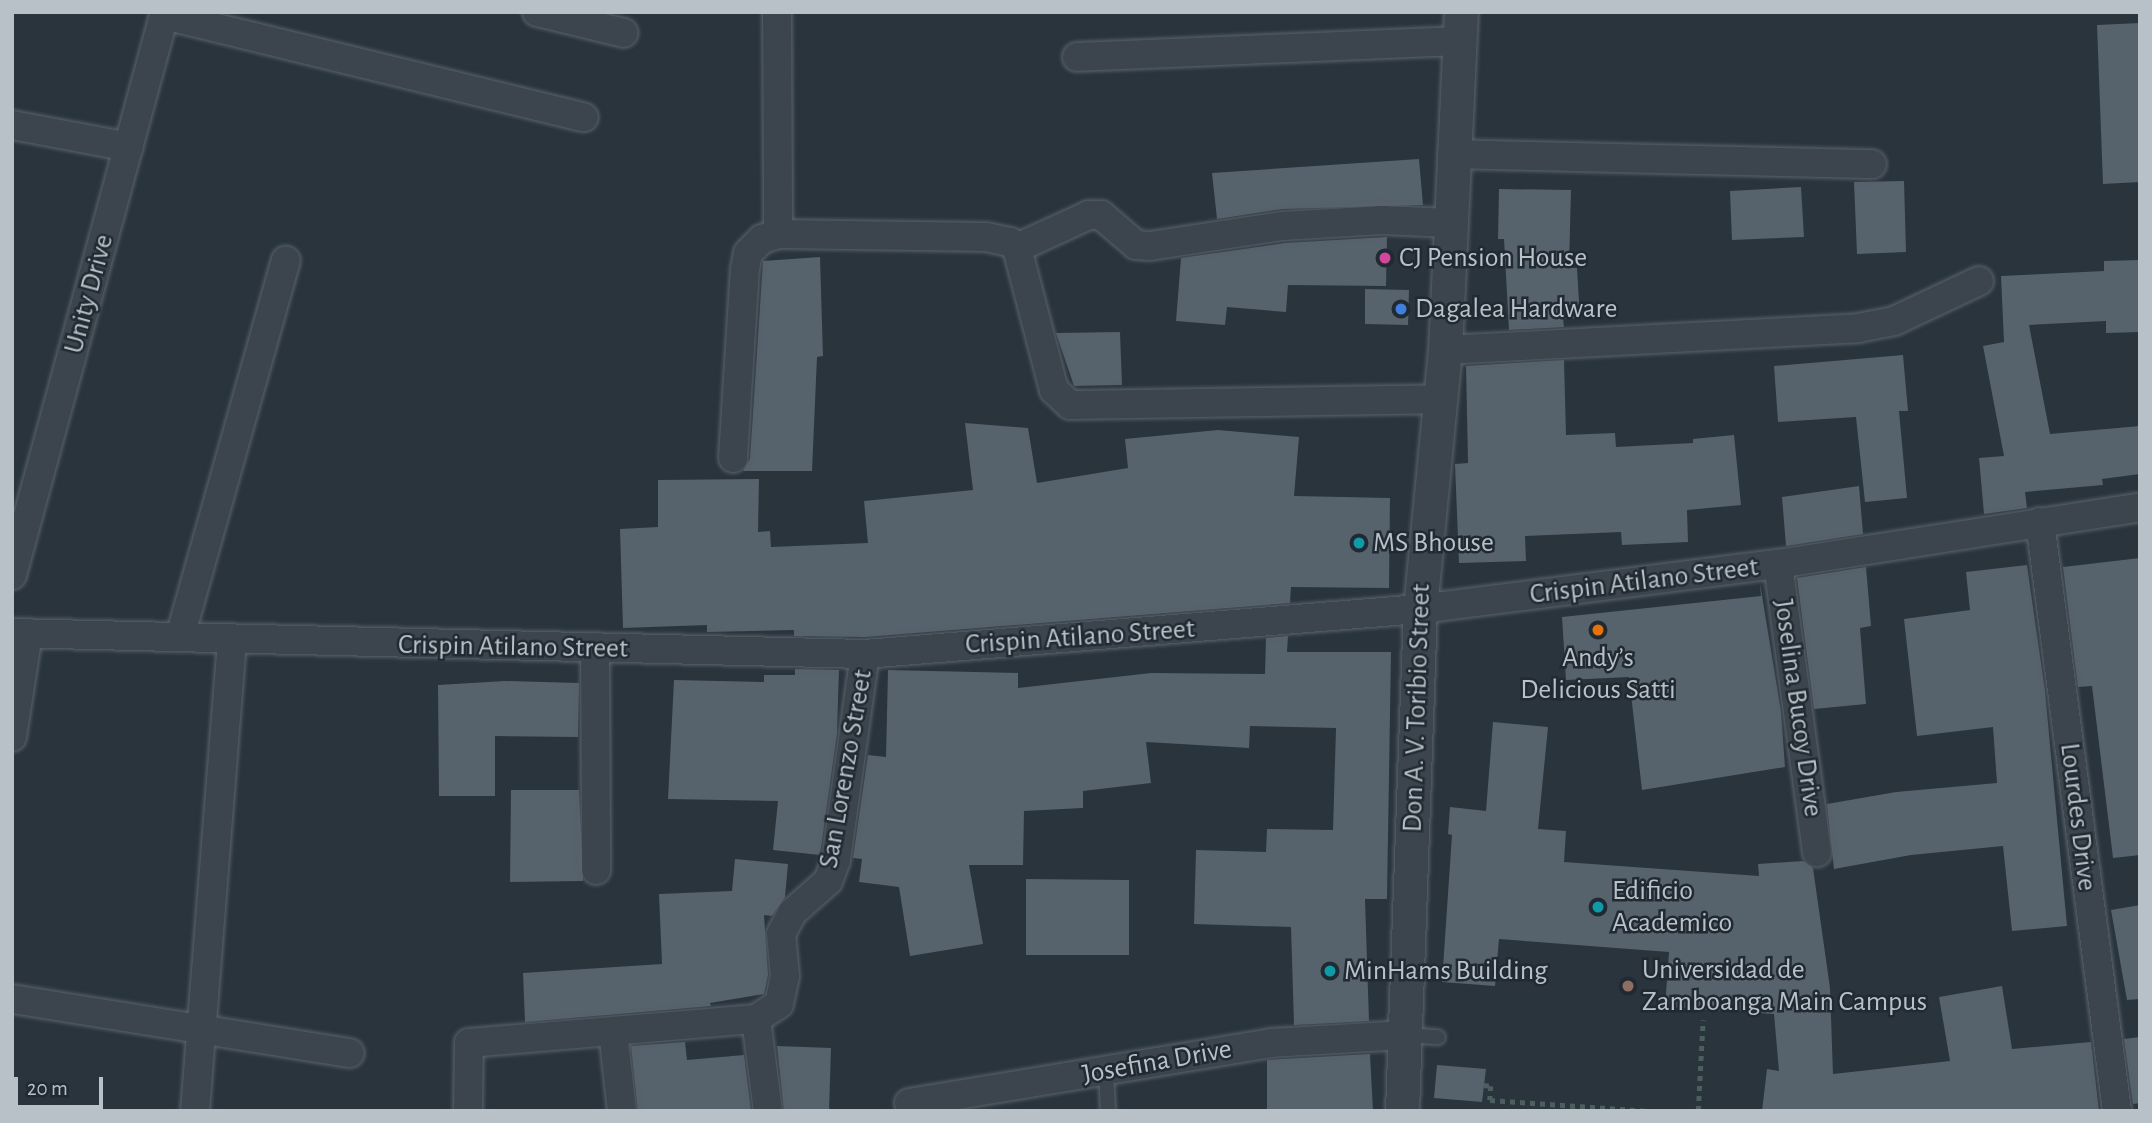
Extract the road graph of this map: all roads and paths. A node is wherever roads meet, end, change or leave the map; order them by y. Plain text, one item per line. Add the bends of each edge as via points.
1 (537, 12) edge
2 (777, 12) edge
3 (164, 14) edge
4 (1459, 27) edge
5 (624, 33) dead end
6 (1077, 57) dead end
7 (584, 117) dead end
8 (12, 125) edge
9 (129, 147) junction
10 (1452, 154) junction
11 (1872, 164) dead end
12 (1450, 223) junction
13 (778, 234) junction
14 (1017, 248) junction
15 (286, 261) dead end
16 (1979, 281) dead end
17 (1445, 350) junction
18 (1440, 399) junction
19 (733, 458) dead end
20 (2140, 508) edge
21 (2040, 523) junction
22 (1778, 564) junction
23 (12, 575) edge
24 (1420, 609) junction
25 (20, 633) edge
26 (180, 637) junction
27 (232, 642) junction
28 (595, 648) junction
29 (866, 654) junction
30 (12, 737) edge
31 (1817, 852) dead end
32 (596, 870) dead end
33 (12, 999) edge
34 (756, 1019) junction
35 (1703, 1020) dead end
36 (201, 1029) junction
37 (614, 1031) junction
38 (1422, 1036) junction
39 (350, 1053) dead end
40 (1106, 1071) junction
41 (1484, 1085) dead end
42 (909, 1103) dead end
43 (195, 1111) edge
44 (468, 1111) edge
45 (622, 1111) edge
46 (768, 1111) edge
47 (1108, 1111) edge
48 (1402, 1111) edge
49 (1649, 1111) edge
50 (1698, 1111) edge
51 (2117, 1111) edge

1 - 5 street
2 - 13 street
3 - 7 street
3 - 9 street, Unity Drive
4 - 6 street
4 - 10 street, Don A. V. Toribio Street
8 - 9 street
9 - 23 street, Unity Drive
10 - 11 street
10 - 12 street, Don A. V. Toribio Street
12 - 14 street via 1382,220 1283,226 1150,246 1136,245 1101,215 1089,215
12 - 17 street, Don A. V. Toribio Street
13 - 14 street via 986,237 1000,238
13 - 19 street via 755,246 745,269
14 - 18 street via 1054,390 1070,405
15 - 26 street
16 - 17 street via 1894,321 1858,328
17 - 18 street, Don A. V. Toribio Street
18 - 24 street, Don A. V. Toribio Street
20 - 21 street, Crispin Atilano Street
21 - 22 street, Crispin Atilano Street
21 - 51 street, Lourdes Drive
22 - 24 street, Crispin Atilano Street
22 - 31 street, Joselina Bucoy Drive
24 - 29 street, Crispin Atilano Street
24 - 38 street, Don A. V. Toribio Street
25 - 26 street, Crispin Atilano Street
25 - 30 street
26 - 27 street, Crispin Atilano Street
27 - 28 street, Crispin Atilano Street
27 - 36 street
28 - 29 street, Crispin Atilano Street
28 - 32 street
29 - 34 street, San Lorenzo Street via 836,860 828,881 792,913 781,934 784,993 771,1012
33 - 36 street
34 - 37 street
34 - 46 street
35 - 50 path
36 - 39 street
36 - 43 street
37 - 44 street via 469,1043
37 - 45 street
38 - 40 street, Josefina Drive via 1270,1043
38 - 48 street, Don A. V. Toribio Street
40 - 42 street, Josefina Drive
40 - 47 lane
41 - 49 path via 1491,1086 1489,1100

